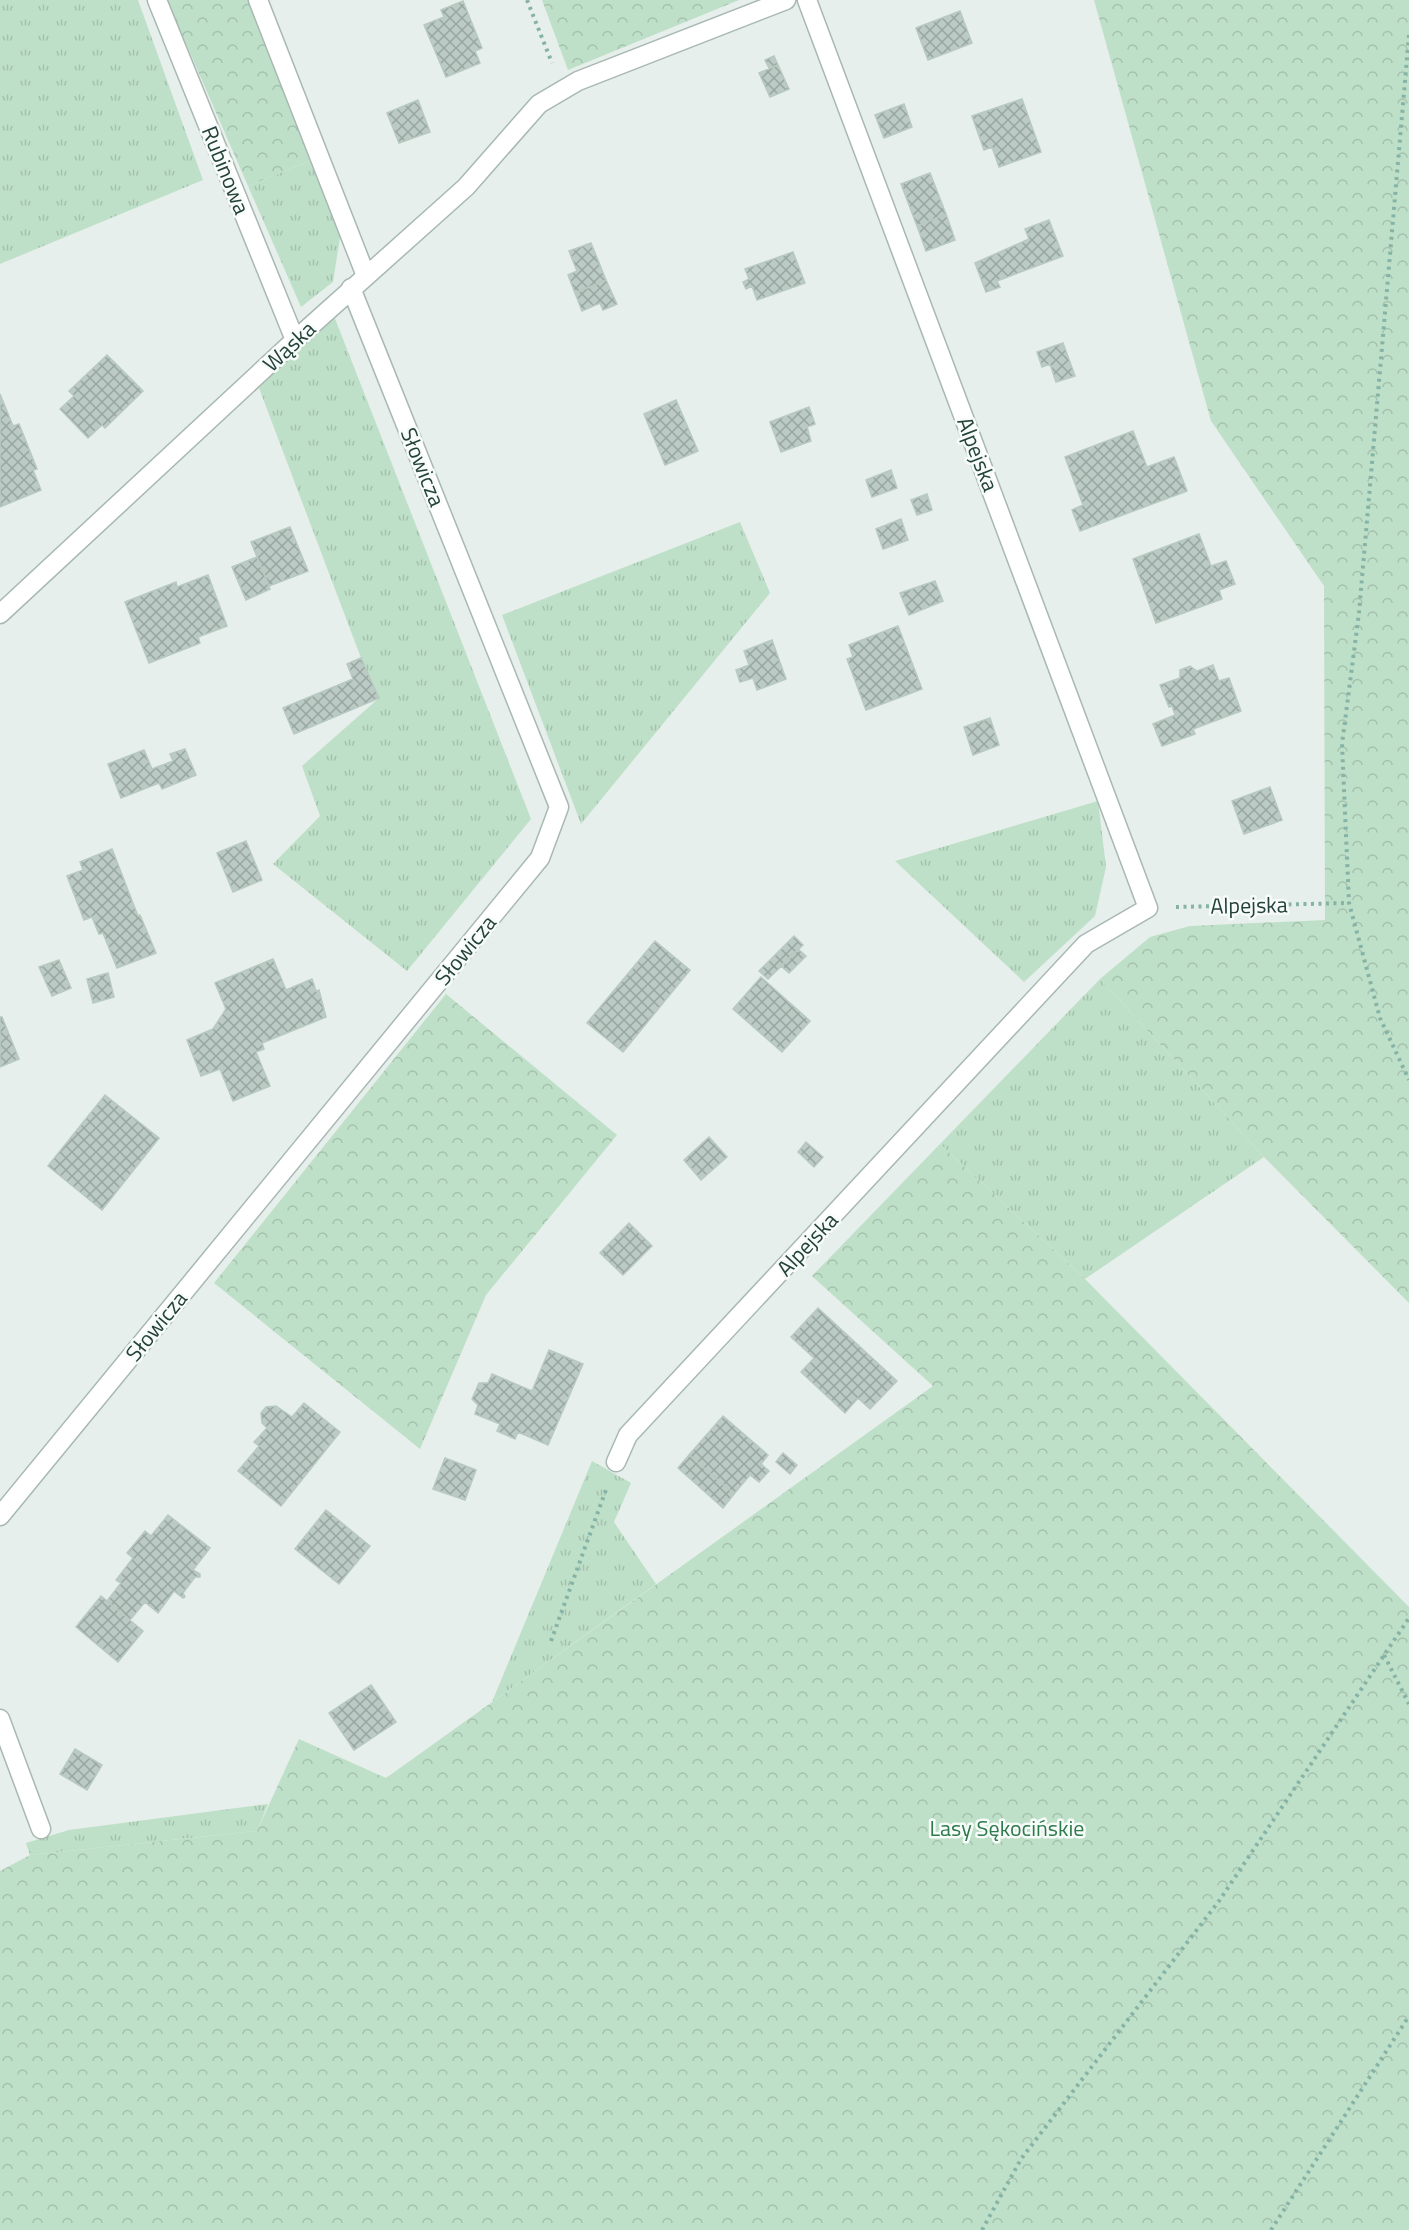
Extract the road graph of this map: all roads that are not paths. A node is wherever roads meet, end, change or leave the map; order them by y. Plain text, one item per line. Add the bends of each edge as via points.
1 (157, 0) edge
2 (258, 0) edge
3 (786, 0) edge
4 (807, 0) edge
5 (366, 276) junction
6 (351, 288) junction
7 (295, 340) junction
8 (0, 614) edge
9 (616, 1462) road end
10 (0, 1516) edge
11 (0, 1719) edge
12 (40, 1829) dead end

1 - 7 street, Rubinowa
2 - 5 street
3 - 5 street, Wąska via 570,85 539,104 466,187
4 - 9 street, Alpejska via 1149,908 1086,944 628,1435
5 - 6 street, Wąska
6 - 7 street, Wąska
6 - 10 street, Słowicza via 559,807 540,858
7 - 8 street, Wąska
11 - 12 street

